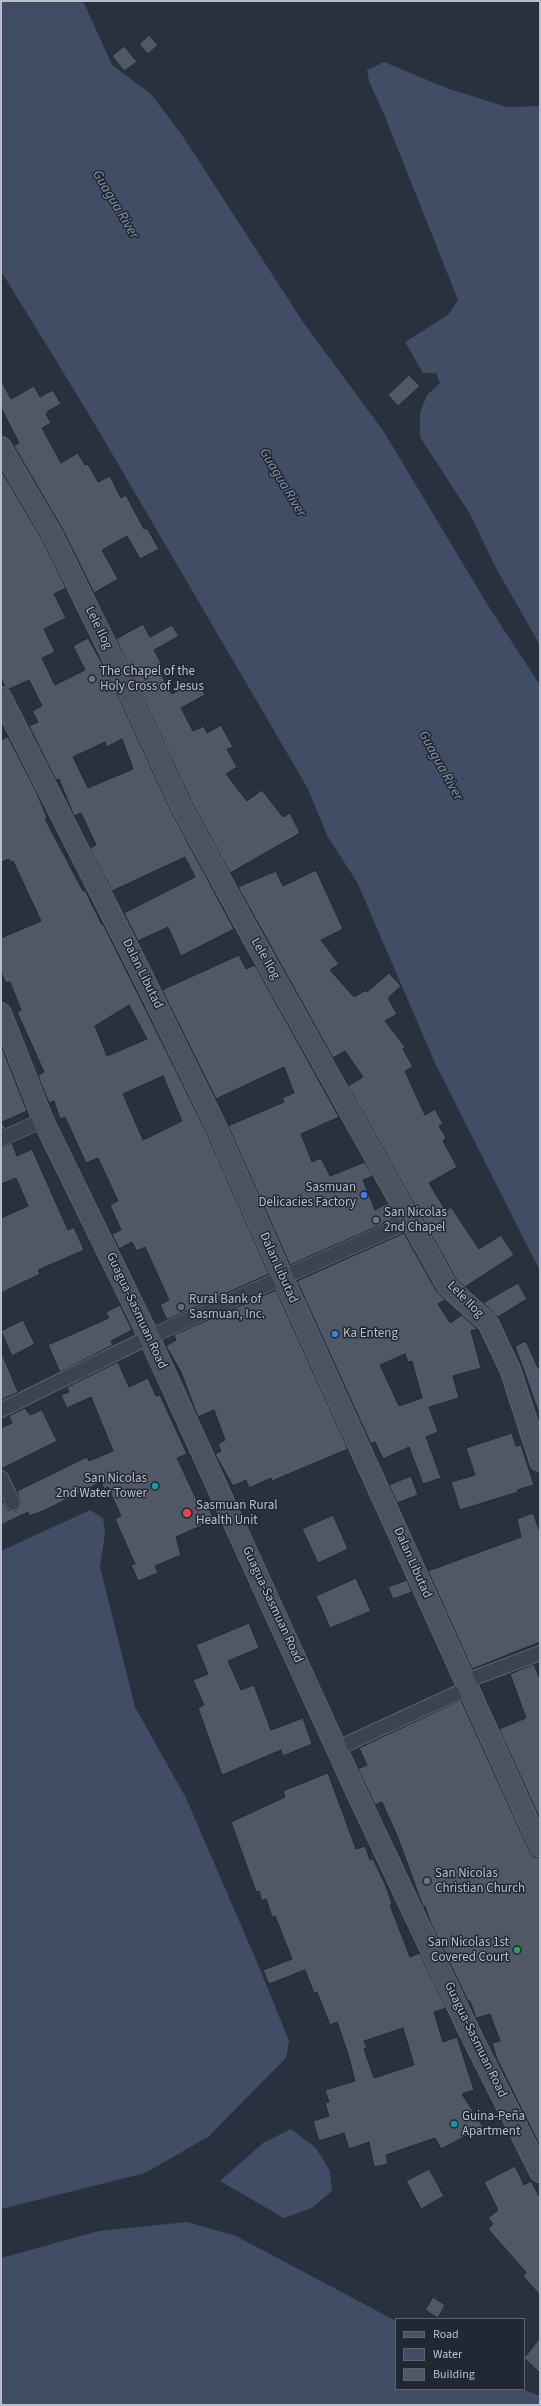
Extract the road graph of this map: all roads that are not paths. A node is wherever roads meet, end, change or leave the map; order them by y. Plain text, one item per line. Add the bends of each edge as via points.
1 (1, 447) edge
2 (1, 697) edge
3 (1, 1013) edge
4 (43, 1120) junction
5 (1, 1139) edge
6 (412, 1220) junction
7 (283, 1278) junction
8 (149, 1338) junction
9 (1, 1410) edge
10 (540, 1461) edge
11 (1, 1478) edge
12 (13, 1503) dead end
13 (540, 1653) edge
14 (467, 1685) junction
15 (338, 1748) junction
16 (540, 1846) edge
17 (540, 2172) edge

1 - 6 street, Lele Ilog via 52,536 118,669 181,806
2 - 7 street, Dalan Libutad via 214,1122
3 - 4 street, Guagua-Sasmuan Road
4 - 5 street
4 - 8 street, Guagua-Sasmuan Road
6 - 7 street
6 - 10 street, Lele Ilog via 447,1286 488,1323 510,1369
7 - 8 street
7 - 14 street, Dalan Libutad
8 - 9 street
8 - 15 street, Guagua-Sasmuan Road
11 - 12 street
13 - 14 street
14 - 15 street
14 - 16 street, Dalan Libutad
15 - 17 street, Guagua-Sasmuan Road via 470,2033

